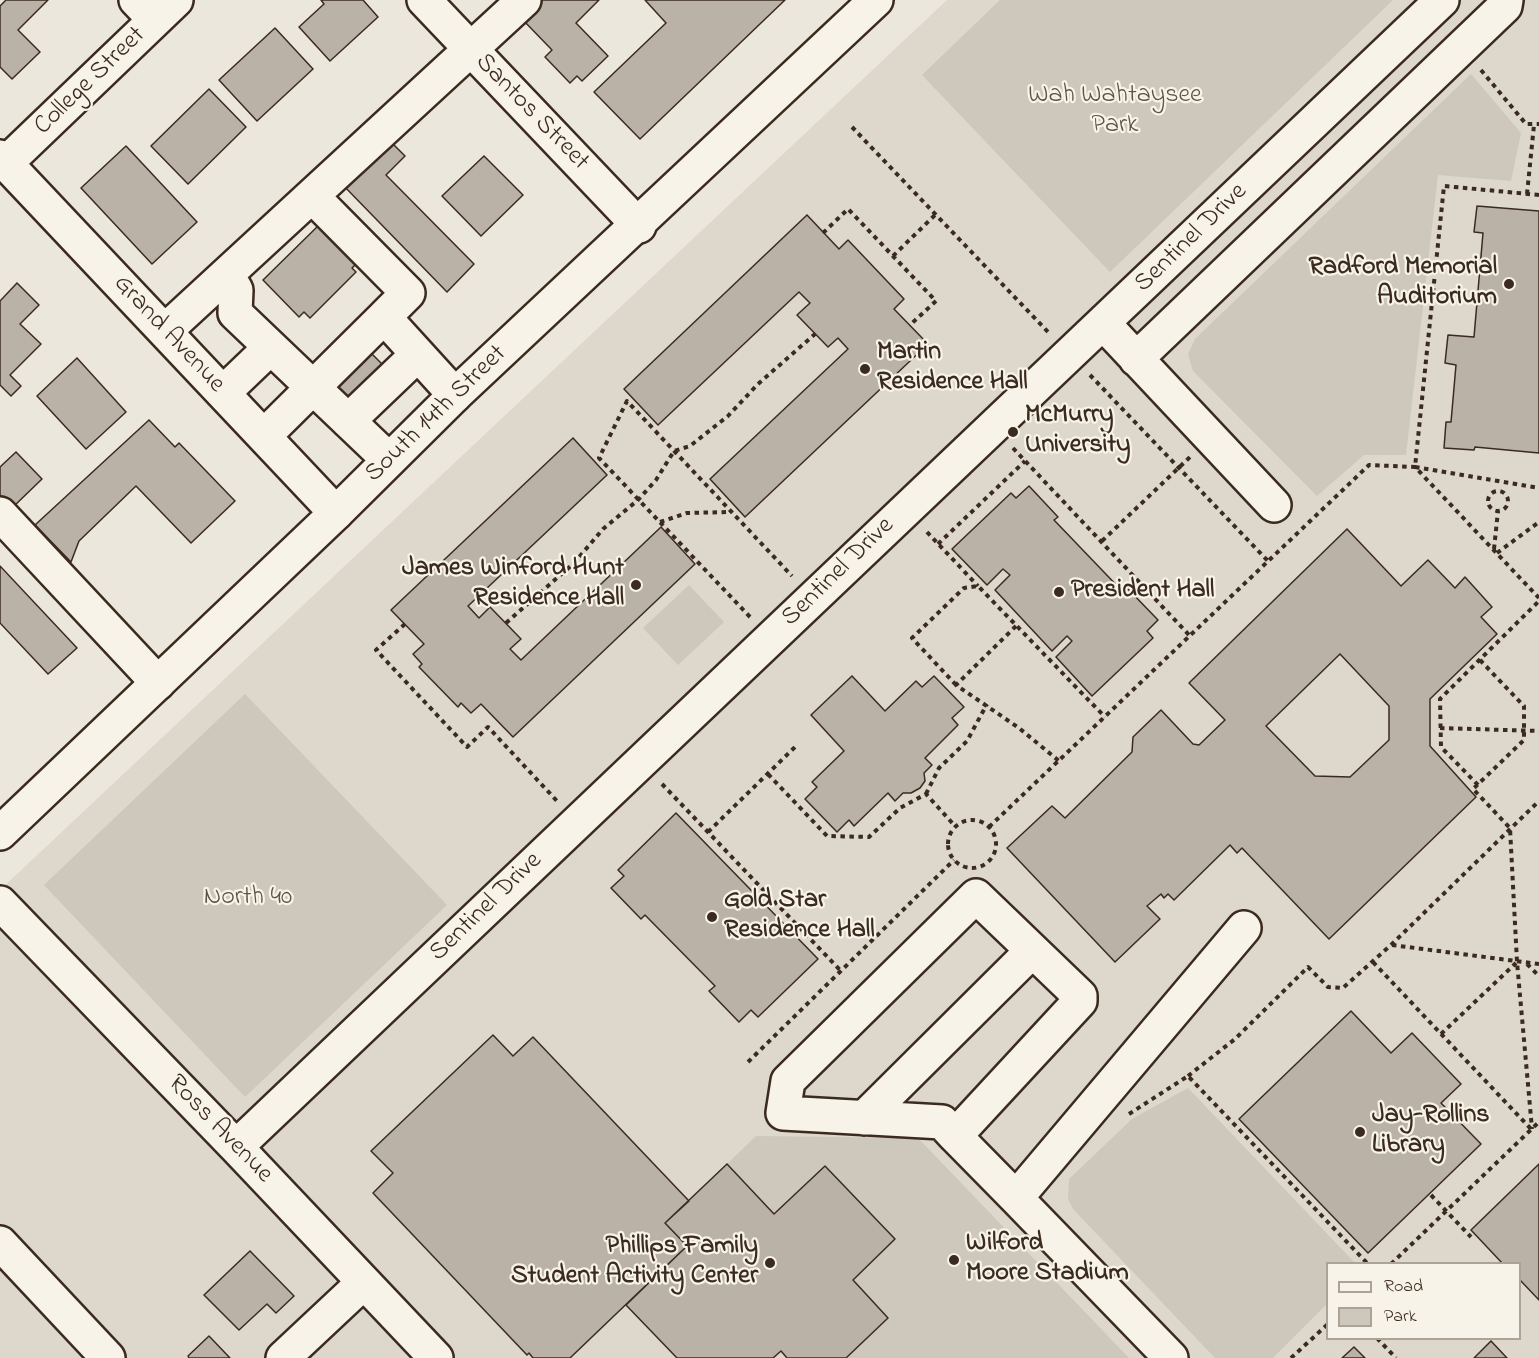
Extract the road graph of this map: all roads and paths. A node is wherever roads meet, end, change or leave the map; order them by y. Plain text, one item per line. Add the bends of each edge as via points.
1 (424, 0) edge
2 (524, 0) edge
3 (876, 0) edge
4 (1442, 0) edge
5 (1506, 0) edge
6 (156, 7) edge
7 (471, 50) junction
8 (1480, 69) dead end
9 (1537, 125) edge
10 (852, 127) dead end
11 (3, 160) edge
12 (1527, 194) junction
13 (1539, 195) edge
14 (312, 196) junction
15 (935, 215) junction
16 (639, 226) junction
17 (823, 233) dead end
18 (893, 256) junction
19 (227, 274) junction
20 (384, 317) junction
21 (1102, 323) junction
22 (910, 325) dead end
23 (165, 332) junction
24 (815, 333) dead end
25 (270, 348) junction
26 (417, 355) junction
27 (1069, 355) junction
28 (1136, 359) junction
29 (313, 387) junction
30 (224, 393) junction
31 (455, 395) junction
32 (348, 421) junction
33 (993, 427) junction
34 (264, 436) junction
35 (674, 451) junction
36 (1190, 457) dead end
37 (389, 460) junction
38 (1025, 461) junction
39 (1179, 467) junction
40 (1415, 467) junction
41 (1501, 481) junction
42 (1539, 488) edge
43 (1500, 491) junction
44 (638, 500) junction
45 (1274, 505) dead end
46 (1498, 511) junction
47 (731, 512) junction
48 (336, 513) junction
49 (0, 514) edge
50 (660, 522) junction
51 (1539, 522) edge
52 (1102, 542) junction
53 (1495, 551) junction
54 (1268, 561) junction
55 (978, 586) junction
56 (813, 598) junction
57 (1539, 600) edge
58 (506, 623) dead end
59 (405, 624) dead end
60 (1016, 626) junction
61 (1190, 636) junction
62 (770, 639) junction
63 (1480, 660) junction
64 (158, 682) junction
65 (956, 685) junction
66 (987, 704) junction
67 (1105, 717) junction
68 (1440, 728) junction
69 (1523, 731) junction
70 (1539, 731) edge
71 (796, 746) dead end
72 (1059, 761) junction
73 (641, 762) junction
74 (768, 774) junction
75 (1478, 785) junction
76 (926, 794) junction
77 (1539, 801) edge
78 (577, 823) junction
79 (955, 826) junction
80 (989, 827) junction
81 (1510, 828) junction
82 (708, 832) junction
83 (0, 833) edge
84 (954, 860) junction
85 (0, 903) edge
86 (1244, 928) dead end
87 (1391, 945) junction
88 (1031, 952) junction
89 (1373, 962) junction
90 (1517, 962) junction
91 (1527, 963) junction
92 (1539, 964) edge
93 (842, 972) junction
94 (1539, 976) edge
95 (1441, 1034) junction
96 (748, 1062) dead end
97 (1188, 1076) junction
98 (864, 1118) junction
99 (1120, 1120) dead end
100 (1539, 1122) edge
101 (1532, 1129) junction
102 (955, 1136) junction
103 (236, 1147) junction
104 (1431, 1196) dead end
105 (1016, 1198) junction
106 (1446, 1211) junction
107 (1471, 1237) dead end
108 (0, 1243) edge
109 (1367, 1262) edge
110 (1392, 1262) edge
111 (363, 1283) junction
112 (1326, 1326) edge
113 (1379, 1340) edge
114 (108, 1358) edge
115 (283, 1358) edge
116 (436, 1358) edge
117 (1172, 1358) edge
118 (1291, 1358) edge
119 (1396, 1358) edge

1 - 7 street, Santos Street
2 - 7 street
3 - 16 street, South 14th Street
4 - 21 street, Sentinel Drive
5 - 28 street via 1505,6
6 - 11 street, College Street
7 - 14 street
7 - 16 street, Santos Street
8 - 9 path via 1526,124
9 - 12 path
10 - 15 path
11 - 23 street, Grand Avenue
12 - 13 path
12 - 40 path via 1444,186
14 - 19 street
14 - 20 street via 408,293
15 - 18 path
15 - 27 path
16 - 31 street, South 14th Street
17 - 18 path via 848,208
18 - 22 path via 936,301
19 - 23 street
19 - 25 street via 236,290 235,313
20 - 26 street
20 - 29 street
21 - 27 street, Sentinel Drive
21 - 28 street
23 - 30 street, Grand Avenue
24 - 35 path via 728,416 690,446
25 - 29 street
25 - 30 street
26 - 31 street
26 - 32 street
27 - 33 street, Sentinel Drive
27 - 39 path
28 - 45 street
29 - 32 street
29 - 34 street
30 - 34 street, Grand Avenue
31 - 37 street, South 14th Street
32 - 37 street
33 - 38 path
33 - 56 street, Sentinel Drive
34 - 48 street, Grand Avenue
35 - 44 path
35 - 44 path via 627,401 599,458
35 - 47 path
36 - 39 path
37 - 48 street, South 14th Street
38 - 52 path
38 - 55 path via 938,544
39 - 52 path
39 - 54 path
40 - 41 path
40 - 53 path
40 - 54 path via 1369,465
41 - 42 path
41 - 43 path
43 - 46 path via 1506,494 1508,504
43 - 46 path via 1493,492 1488,500 1492,509
44 - 50 path
44 - 58 path
46 - 53 path
47 - 50 path via 687,513
47 - 56 path
48 - 64 street, South 14th Street
49 - 64 street
50 - 62 path
51 - 53 path
52 - 61 path
53 - 57 path
54 - 61 path
55 - 60 path
55 - 65 path via 964,588 912,638
56 - 62 street, Sentinel Drive
57 - 63 path
59 - 78 path via 376,650 467,747 488,727
60 - 65 path
60 - 67 path
61 - 67 path
62 - 73 street, Sentinel Drive
63 - 68 path via 1440,699
63 - 69 path via 1524,706
64 - 83 street, South 14th Street
65 - 66 path
66 - 72 path
66 - 76 path via 967,741 939,768
67 - 72 path
68 - 69 path
68 - 75 path via 1441,747
69 - 70 path
69 - 75 path via 1524,740
71 - 74 path
72 - 80 path
73 - 78 street, Sentinel Drive
73 - 82 path
74 - 76 path via 827,836 869,837 900,808
74 - 82 path
75 - 81 path via 1473,789
76 - 79 path
77 - 81 path
78 - 103 street, Sentinel Drive
79 - 80 path via 975,820
79 - 84 path via 947,844
80 - 84 path via 995,849 988,862 966,867
81 - 87 path
81 - 90 path
82 - 93 path
84 - 93 path
85 - 103 street, Ross Avenue
86 - 105 street
87 - 89 path
87 - 90 path
88 - 98 street
88 - 98 street via 979,898 971,899 789,1081 783,1113
88 - 102 street via 1080,996 1080,1001
89 - 95 path
89 - 97 path via 1343,988 1328,987 1308,967 1235,1039
90 - 91 path
90 - 95 path
90 - 101 path
91 - 92 path
91 - 94 path
93 - 96 path
95 - 101 path
97 - 99 path
97 - 109 path
98 - 102 street via 942,1122
100 - 101 path
101 - 106 path
102 - 105 street
103 - 111 street, Ross Avenue
104 - 106 path
105 - 117 street
106 - 107 path
106 - 110 path
108 - 114 street
111 - 115 street
111 - 116 street, Ross Avenue
112 - 118 path
113 - 119 path

